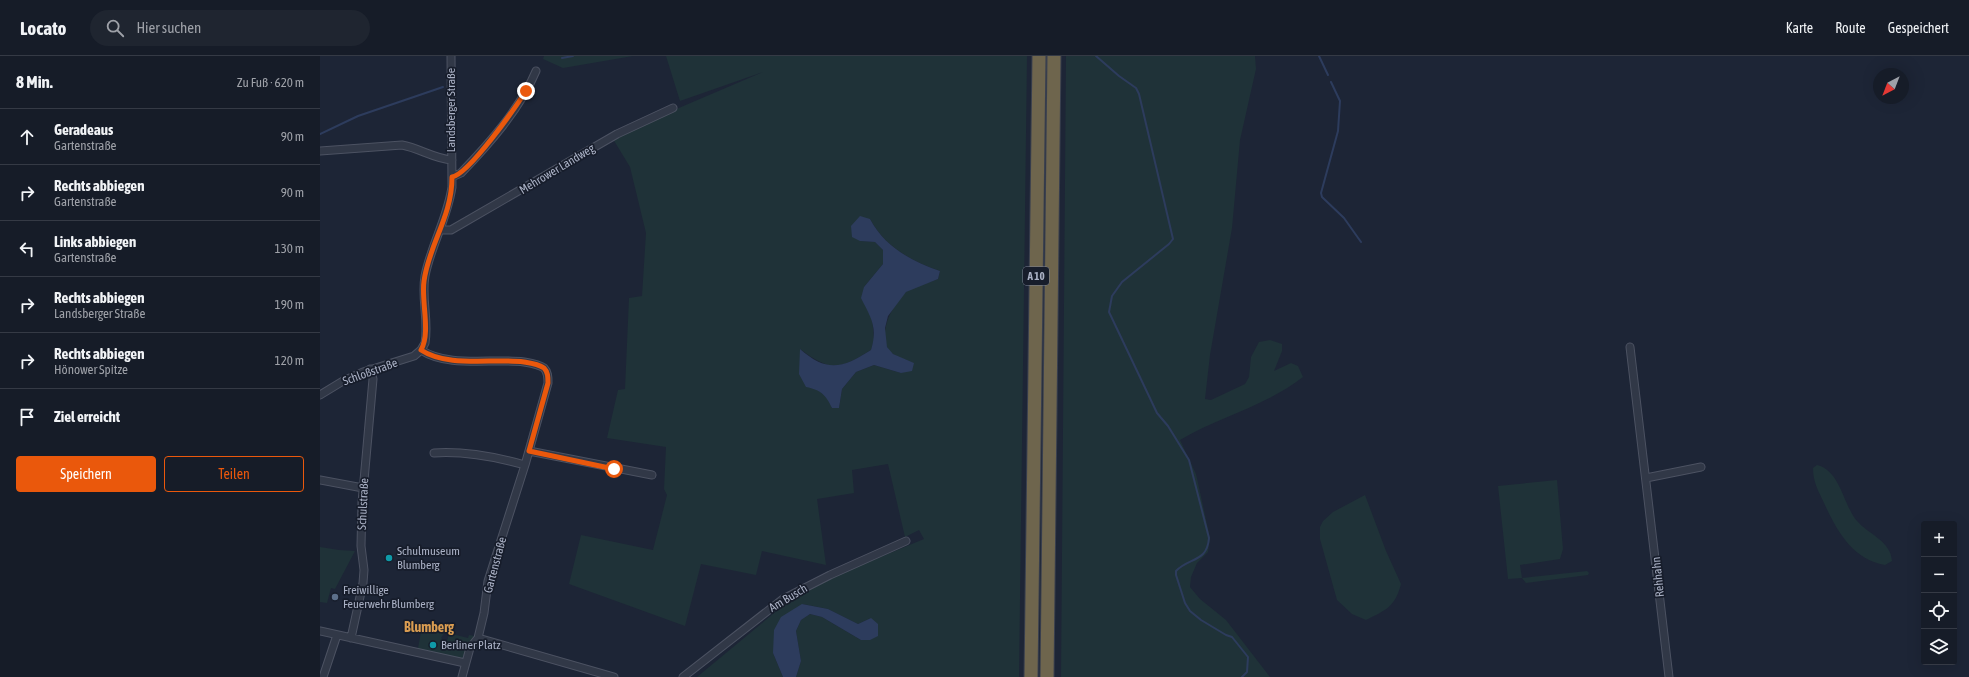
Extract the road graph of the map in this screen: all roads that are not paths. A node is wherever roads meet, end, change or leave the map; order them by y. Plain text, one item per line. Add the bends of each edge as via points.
1 (451, 56) edge
2 (1039, 56) edge
3 (1054, 56) edge
4 (536, 71) dead end
5 (673, 108) dead end
6 (320, 151) edge
7 (452, 160) junction
8 (452, 177) junction
9 (441, 230) junction
10 (1630, 347) dead end
11 (421, 350) junction
12 (370, 369) junction
13 (320, 395) edge
14 (529, 451) junction
15 (434, 453) dead end
16 (525, 465) junction
17 (1701, 467) dead end
18 (652, 475) dead end
19 (1646, 478) junction
20 (320, 480) edge
21 (364, 488) junction
22 (906, 541) dead end
23 (320, 631) edge
24 (337, 635) junction
25 (351, 638) junction
26 (478, 638) junction
27 (465, 664) junction
28 (323, 677) edge
29 (462, 677) edge
30 (614, 677) edge
31 (683, 677) edge
32 (1031, 677) edge
33 (1047, 677) edge
34 (1669, 677) edge

1 - 7 street, Landsberger Straße
2 - 32 highway, A 10
3 - 33 highway, A 10
4 - 8 street via 526,91 503,124 461,173
5 - 9 street, Mehrower Landweg via 617,134 451,230
6 - 7 street via 402,145
7 - 8 street, Landsberger Straße
8 - 9 street, Landsberger Straße via 449,205
9 - 11 street, Landsberger Straße via 424,281 426,338
10 - 19 street, Rehhahn
11 - 12 street, Schloßstraße via 409,358
11 - 14 street, Gartenstraße via 443,359 512,360 545,369 548,383
12 - 13 street, Schloßstraße via 343,380
12 - 21 street, Schulstraße via 373,380
14 - 16 street, Gartenstraße
14 - 18 street
15 - 16 street via 475,455
16 - 26 street, Gartenstraße via 488,581
17 - 19 street
19 - 34 street, Rehhahn
20 - 21 street
21 - 25 street, Schulstraße via 361,546 363,583
22 - 31 street, Am Busch via 783,599
23 - 24 street
24 - 25 street
24 - 28 street
25 - 27 street
26 - 27 street, Gartenstraße via 470,648
26 - 30 street
27 - 29 street, Gartenstraße

